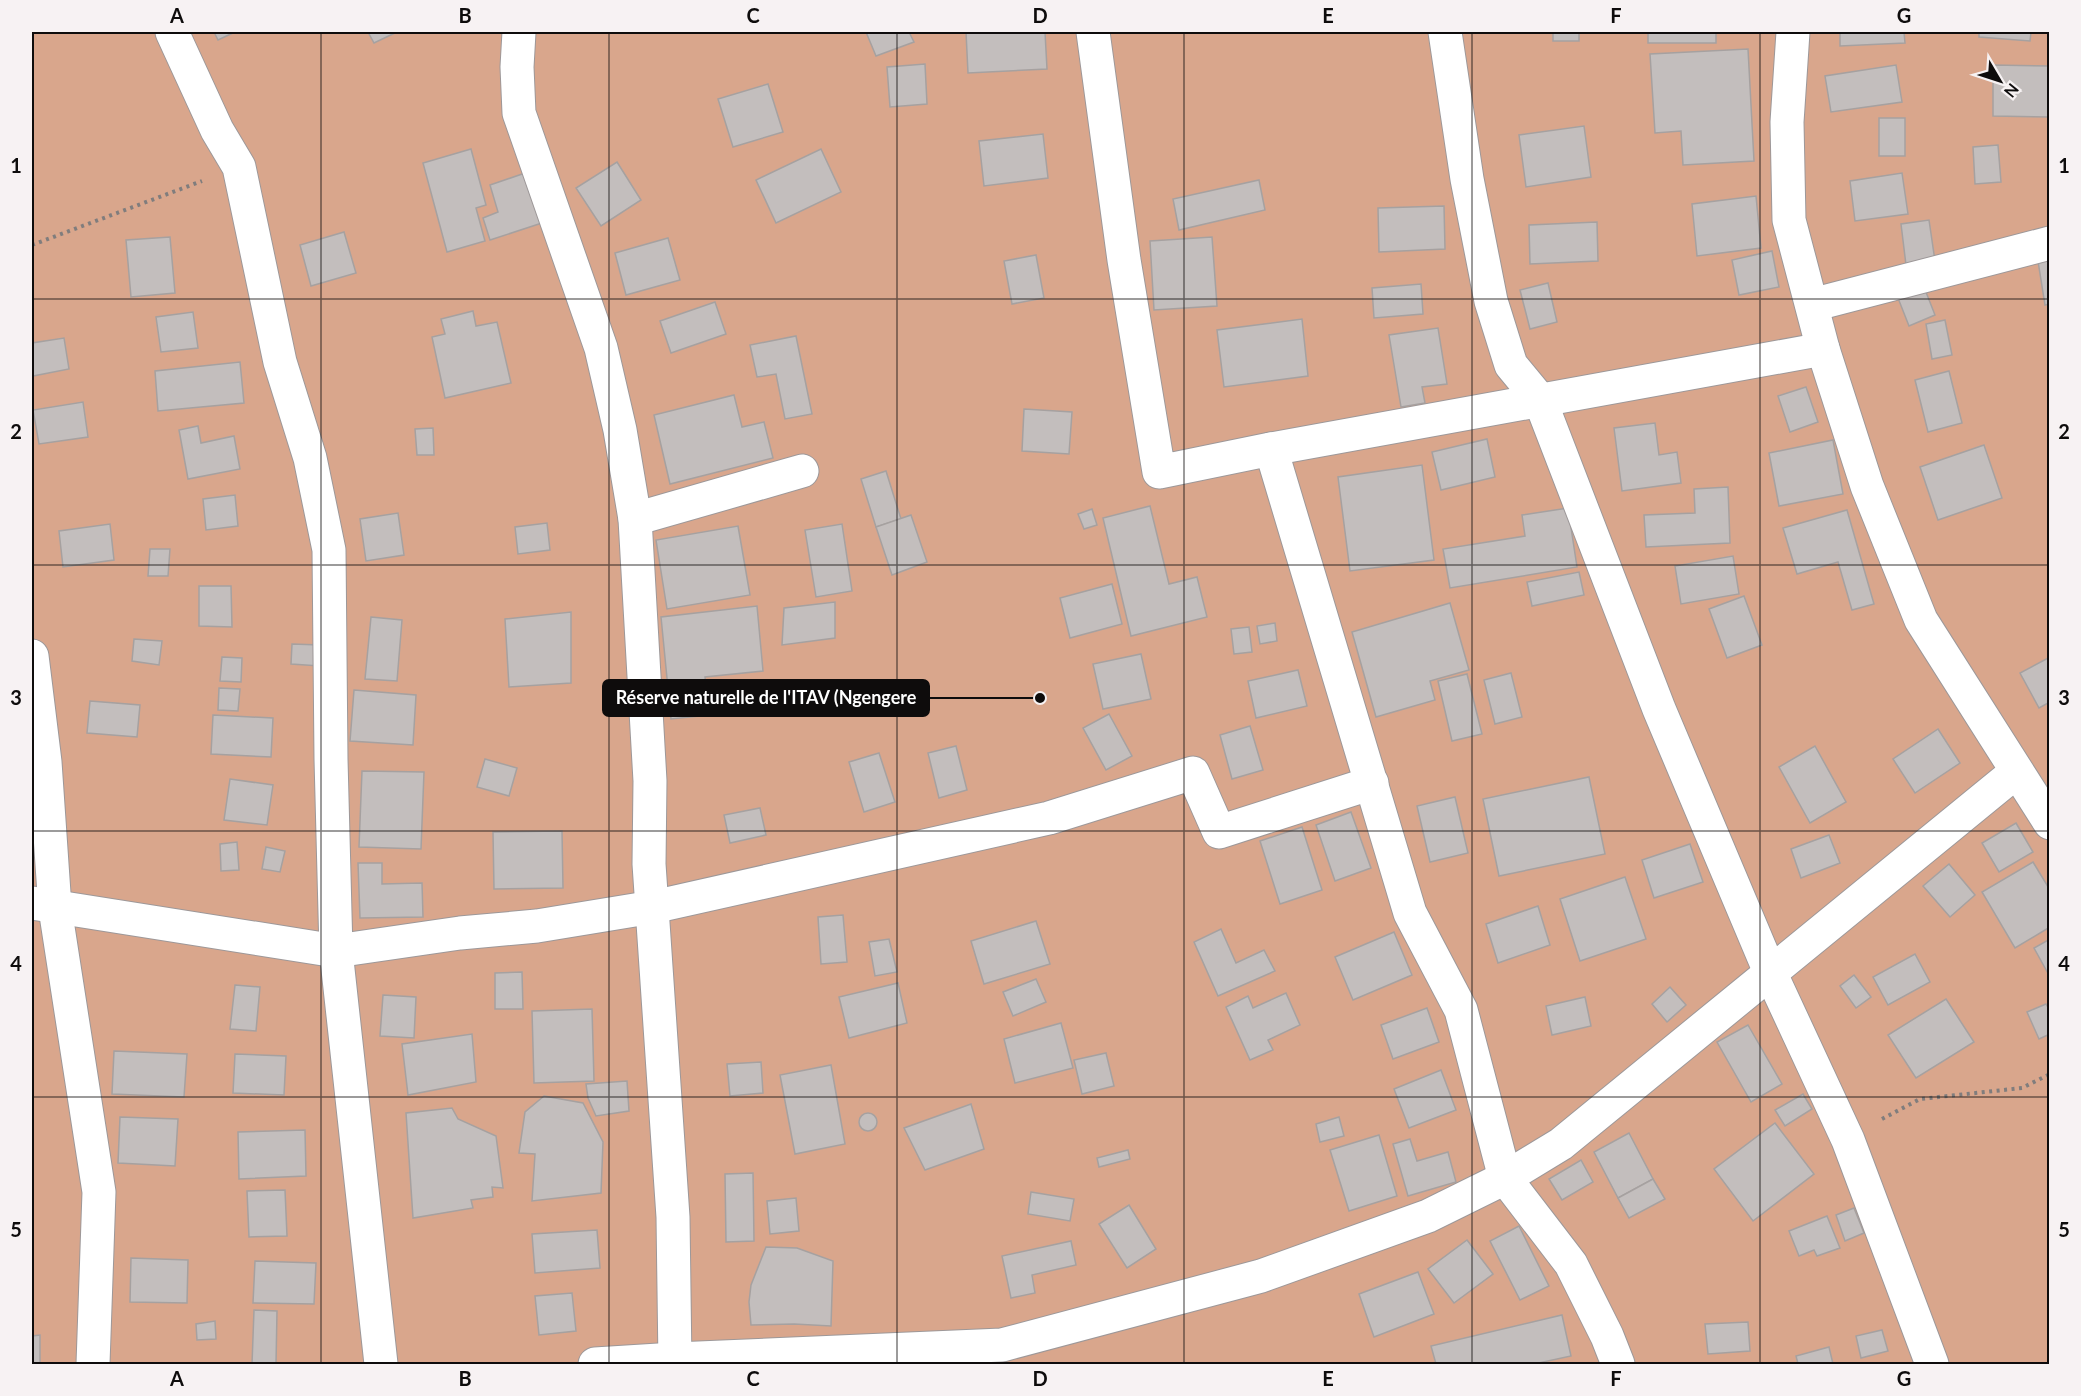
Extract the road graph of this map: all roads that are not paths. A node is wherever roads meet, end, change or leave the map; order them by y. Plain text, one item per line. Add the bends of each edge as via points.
1 (172, 32) edge
2 (519, 32) edge
3 (1092, 32) edge
4 (1445, 32) edge
5 (1793, 32) edge
6 (2049, 243) edge
7 (1812, 305) junction
8 (1823, 350) junction
9 (1540, 400) junction
10 (1271, 449) junction
11 (802, 471) dead end
12 (635, 519) junction
13 (32, 656) edge
14 (2016, 772) junction
15 (1372, 783) junction
16 (2049, 823) edge
17 (43, 905) edge
18 (653, 907) junction
19 (336, 951) junction
20 (1770, 972) junction
21 (1505, 1178) junction
22 (1001, 1355) edge
23 (675, 1362) edge
24 (93, 1365) edge
25 (381, 1365) edge
26 (595, 1365) edge
27 (1618, 1365) edge
28 (1932, 1365) edge

1 - 19 street via 217,130 239,167 280,362 310,458 329,550
2 - 12 street via 519,113 601,348
3 - 10 street via 1159,472
4 - 9 street via 1467,179 1491,301 1511,365
5 - 7 street via 1787,122 1789,220
6 - 7 street
7 - 8 street
8 - 9 street
8 - 14 street via 1867,486 1921,620
9 - 10 street
9 - 20 street via 1659,709
10 - 15 street
11 - 12 street
12 - 18 street
13 - 17 street via 45,762
14 - 16 street
14 - 20 street
15 - 18 street via 1219,832 1193,773 1049,818
15 - 21 street via 1410,913 1461,1010
17 - 19 street
17 - 24 street via 99,1192
18 - 19 street
18 - 23 street via 673,1217
19 - 25 street
20 - 21 street via 1561,1144
20 - 28 street via 1848,1140
21 - 22 street via 1428,1216 1261,1276
21 - 27 street via 1571,1264
22 - 23 street
23 - 26 street

